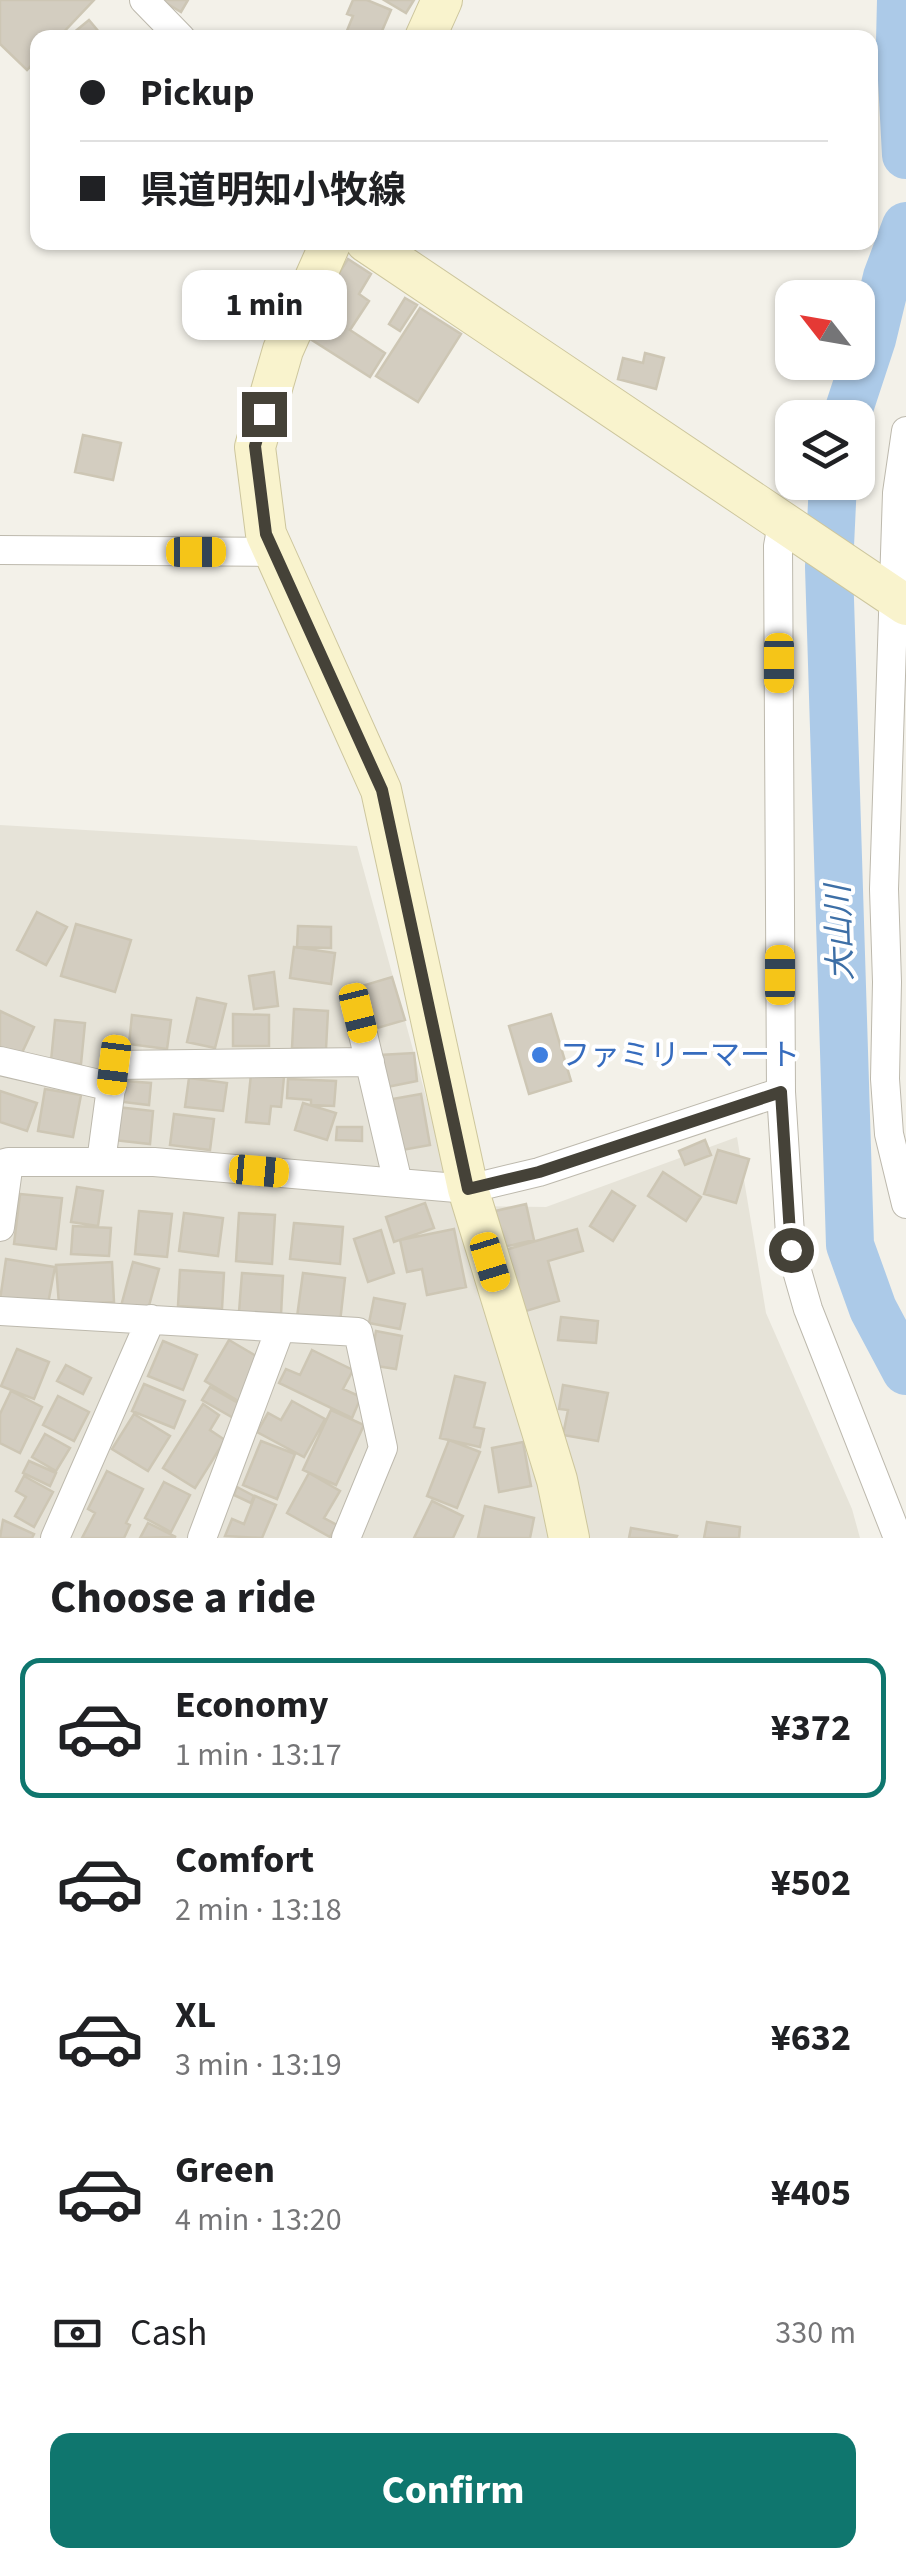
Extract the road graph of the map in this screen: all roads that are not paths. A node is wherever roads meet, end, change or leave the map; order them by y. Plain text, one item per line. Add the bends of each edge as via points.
1 (144, 0) edge
2 (442, 0) edge
3 (173, 30) edge
4 (429, 30) edge
5 (327, 250) edge
6 (378, 250) edge
7 (906, 431) edge
8 (782, 524) junction
9 (0, 550) edge
10 (274, 552) junction
11 (900, 600) edge
12 (358, 1013) dead end
13 (0, 1061) edge
14 (370, 1062) junction
15 (112, 1087) junction
16 (781, 1092) junction
17 (101, 1162) junction
18 (4, 1163) edge
19 (398, 1183) junction
20 (468, 1189) junction
21 (906, 1204) edge
22 (0, 1227) edge
23 (0, 1311) edge
24 (151, 1319) junction
25 (280, 1329) junction
26 (55, 1538) edge
27 (202, 1538) edge
28 (346, 1538) edge
29 (569, 1538) edge
30 (898, 1538) edge

1 - 3 street
2 - 4 main road
5 - 10 main road via 282,350 255,446
6 - 8 main road
7 - 11 street via 897,493
8 - 11 main road
8 - 16 street
9 - 10 street
10 - 20 main road via 382,790
11 - 21 street via 884,889 885,1079 889,1134
12 - 14 street
13 - 15 street
14 - 15 street via 114,1065
14 - 19 street
15 - 17 street
16 - 20 street
16 - 30 street via 791,1250
17 - 18 street
17 - 19 street
18 - 22 street
19 - 20 street
20 - 29 main road via 558,1480
23 - 24 street
24 - 25 street
24 - 26 street
25 - 27 street
25 - 28 street via 358,1332 383,1448

